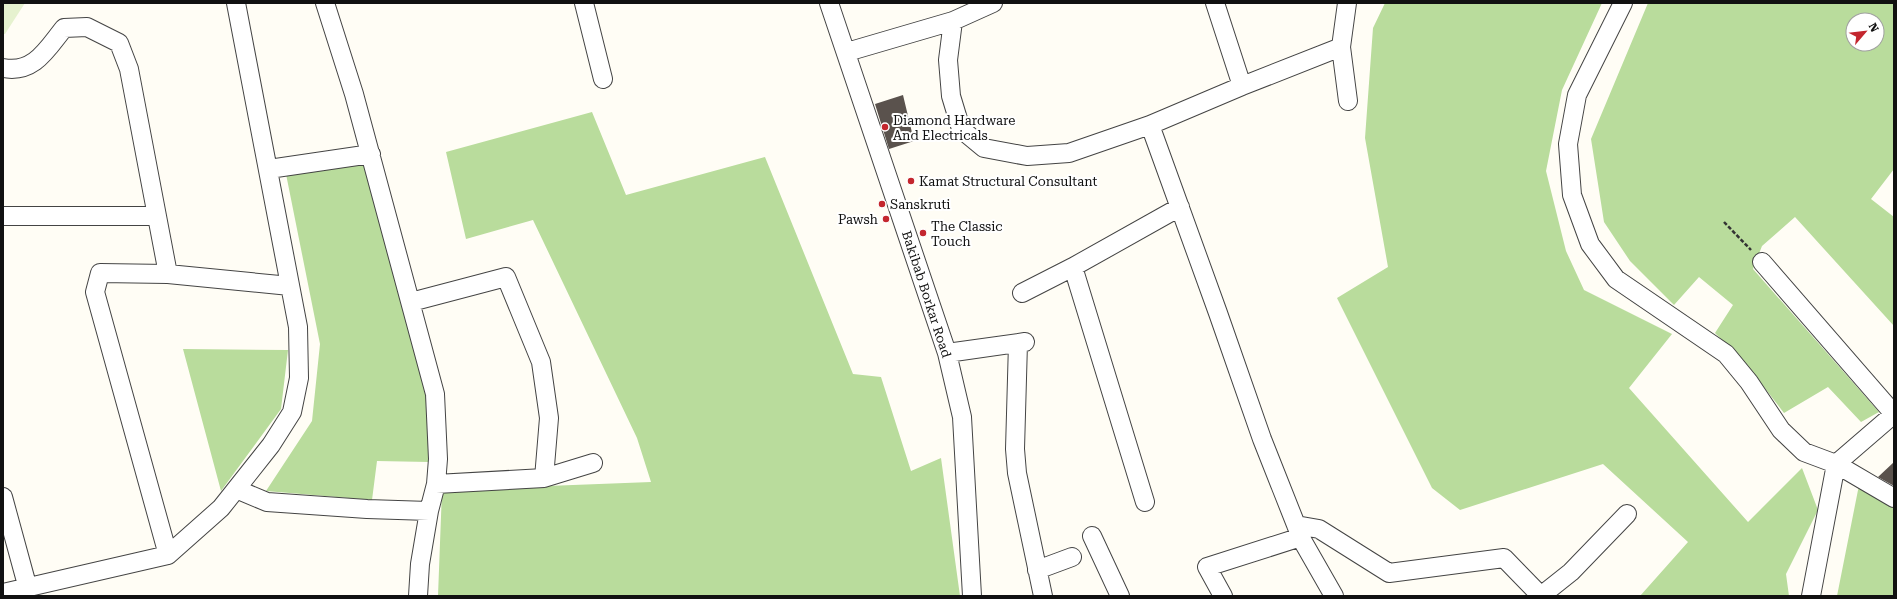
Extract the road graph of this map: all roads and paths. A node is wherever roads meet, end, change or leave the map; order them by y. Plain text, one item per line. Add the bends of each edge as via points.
1 (236, 3) edge
2 (325, 3) edge
3 (584, 3) edge
4 (829, 3) edge
5 (993, 3) edge
6 (1215, 3) edge
7 (1348, 3) edge
8 (1623, 3) edge
9 (952, 21) junction
10 (1341, 47) junction
11 (847, 52) junction
12 (3, 68) edge
13 (603, 79) dead end
14 (1242, 86) junction
15 (1348, 101) dead end
16 (1150, 125) junction
17 (371, 154) junction
18 (269, 169) junction
19 (1180, 207) junction
20 (3, 216) edge
21 (157, 216) junction
22 (1724, 222) dead end
23 (1762, 262) joint
24 (1073, 267) junction
25 (168, 274) junction
26 (290, 286) junction
27 (1022, 294) dead end
28 (411, 302) junction
29 (947, 353) junction
30 (1894, 414) edge
31 (593, 463) dead end
32 (1836, 464) junction
33 (544, 478) junction
34 (436, 484) junction
35 (236, 489) junction
36 (3, 497) edge
37 (1894, 498) edge
38 (1145, 502) dead end
39 (429, 511) junction
40 (1627, 514) dead end
41 (1298, 531) junction
42 (1092, 536) dead end
43 (168, 555) junction
44 (1072, 557) dead end
45 (1037, 570) junction
46 (29, 592) edge
47 (3, 593) edge
48 (418, 596) edge
49 (972, 596) edge
50 (1043, 596) edge
51 (1120, 596) edge
52 (1223, 596) edge
53 (1334, 596) edge
54 (1542, 596) edge
55 (1811, 596) edge

1 - 18 street
2 - 17 street
3 - 13 street
4 - 11 street, Bakibab Borkar Road
5 - 9 street
6 - 14 street
7 - 10 street
8 - 32 street via 1577,95 1568,144 1572,195 1590,244 1616,279 1726,354 1749,382 1781,430 1804,452
9 - 11 street
9 - 16 street via 948,60 951,96 961,128 984,148 1027,156 1069,153
10 - 14 street
10 - 15 street
11 - 29 street, Bakibab Borkar Road
12 - 21 street via 12,70 35,63 64,28 86,27 119,43 129,69
14 - 16 street
16 - 19 street
17 - 18 street
17 - 28 street
18 - 26 street
19 - 24 street
19 - 41 street via 1262,439
20 - 21 street
21 - 25 street
22 - 23 path
23 - 30 street
24 - 27 street
24 - 38 street
25 - 26 street
25 - 43 street via 100,273 95,292
26 - 35 street via 298,327 299,378 292,412
28 - 33 street via 506,276 541,362 549,418
28 - 34 street via 435,394 438,459
29 - 45 street via 1021,342 1015,449 1017,473
29 - 49 street, Bakibab Borkar Road via 962,417
30 - 32 street
31 - 33 street
32 - 37 street
32 - 55 street
33 - 34 street
34 - 39 street
35 - 39 street via 267,502
35 - 43 street via 221,508
36 - 46 street
39 - 48 street via 420,564
40 - 54 street via 1571,572
41 - 52 street via 1207,567
41 - 53 street
41 - 54 street via 1319,529 1388,573 1504,558
42 - 51 street
43 - 46 street
44 - 45 street
45 - 50 street
46 - 47 street

